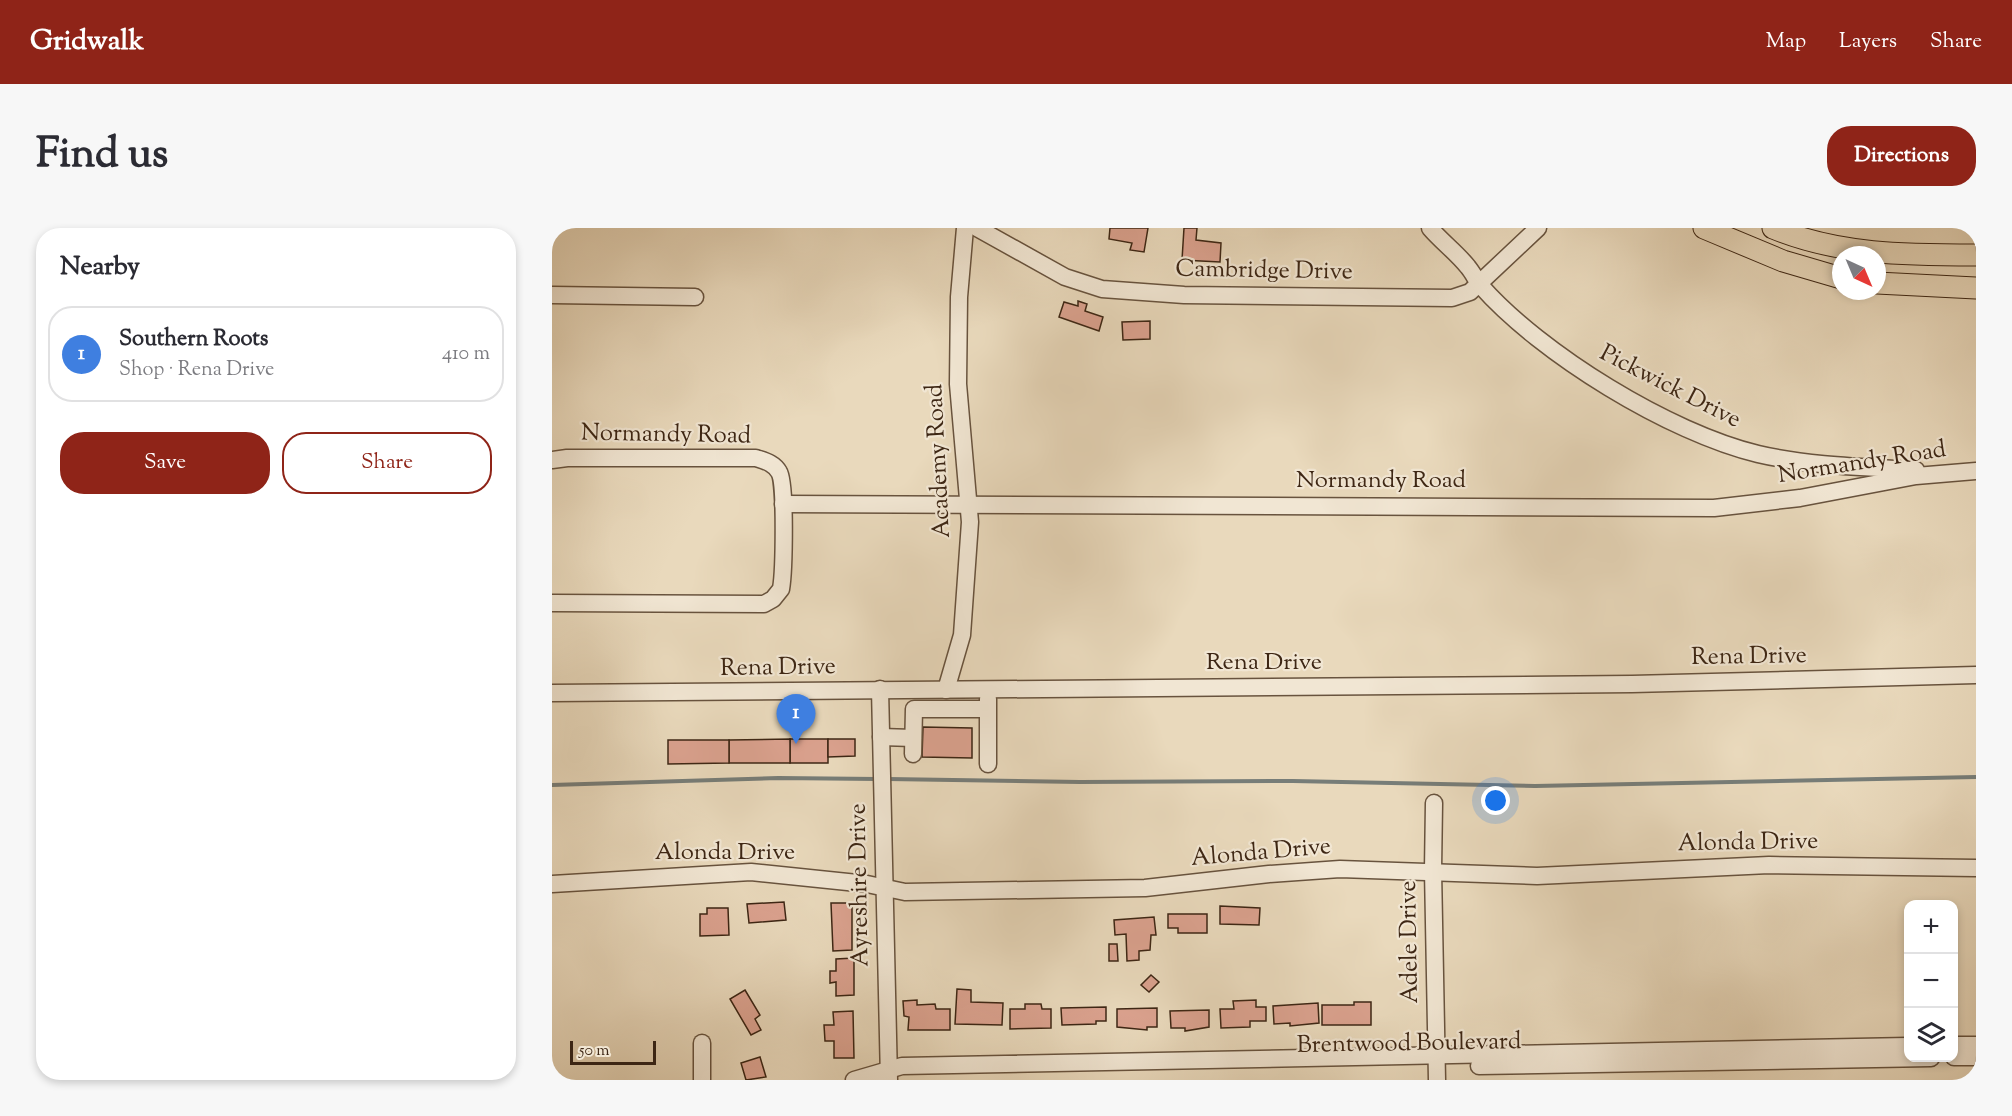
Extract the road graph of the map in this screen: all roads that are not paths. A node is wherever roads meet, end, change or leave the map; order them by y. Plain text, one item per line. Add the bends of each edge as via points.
1 (965, 228) edge
2 (977, 228) edge
3 (1430, 228) edge
4 (1538, 228) edge
5 (1704, 228) edge
6 (1773, 228) edge
7 (1976, 255) edge
8 (1832, 275) edge
9 (1886, 283) edge
10 (1479, 285) junction
11 (1976, 288) edge
12 (552, 295) edge
13 (695, 297) dead end
14 (552, 460) edge
15 (1976, 471) edge
16 (1944, 472) junction
17 (783, 504) junction
18 (970, 504) junction
19 (552, 603) edge
20 (1976, 675) edge
21 (988, 688) junction
22 (880, 689) junction
23 (939, 690) junction
24 (552, 693) edge
25 (932, 709) junction
26 (987, 709) junction
27 (881, 737) junction
28 (988, 764) dead end
29 (1434, 803) dead end
30 (1976, 868) edge
31 (1433, 870) junction
32 (552, 884) edge
33 (884, 888) junction
34 (702, 1043) dead end
35 (1976, 1045) edge
36 (1904, 1046) edge
37 (1958, 1046) edge
38 (1958, 1057) edge
39 (1976, 1057) edge
40 (1904, 1059) edge
41 (1437, 1068) edge
42 (889, 1076) edge
43 (702, 1080) edge
44 (855, 1080) edge

1 - 18 street, Academy Road via 958,384
2 - 10 street, Cambridge Drive via 1065,277 1102,289 1196,295 1452,298
3 - 10 street, Pickwick Drive via 1468,267
4 - 10 street, Cambridge Drive
5 - 8 main road via 1783,261
6 - 7 main road via 1858,251 1904,256
9 - 11 main road
10 - 16 street, Pickwick Drive via 1536,338 1582,370 1651,410 1720,443 1760,455 1807,462
12 - 13 street
14 - 17 street, Normandy Road via 756,458 774,465 781,473
15 - 16 street, Normandy Road
16 - 18 street, Normandy Road via 1800,498 1714,508
17 - 18 street, Normandy Road
17 - 19 street, Normandy Road via 781,589 764,604
18 - 23 street, Academy Road via 962,635
20 - 21 street, Rena Drive via 1632,684
21 - 23 street, Rena Drive
21 - 26 street
22 - 23 street, Rena Drive
22 - 24 street, Rena Drive
22 - 27 street, Ayreshire Drive
23 - 25 street, Academy Road
25 - 26 street
25 - 27 street via 914,709 913,746
26 - 28 street
27 - 33 street, Ayreshire Drive
29 - 31 street, Adele Drive
30 - 31 street, Alonda Drive via 1768,865 1537,876
31 - 33 street, Alonda Drive via 1317,871 1144,888 905,892
31 - 41 street, Adele Drive
32 - 33 street, Alonda Drive via 751,872
33 - 42 street, Ayreshire Drive
34 - 43 street
35 - 37 street
36 - 41 street, Brentwood Boulevard
38 - 39 street
40 - 41 street, Brentwood Boulevard
41 - 42 street, Brentwood Boulevard via 902,1066
42 - 44 street, Brentwood Boulevard

